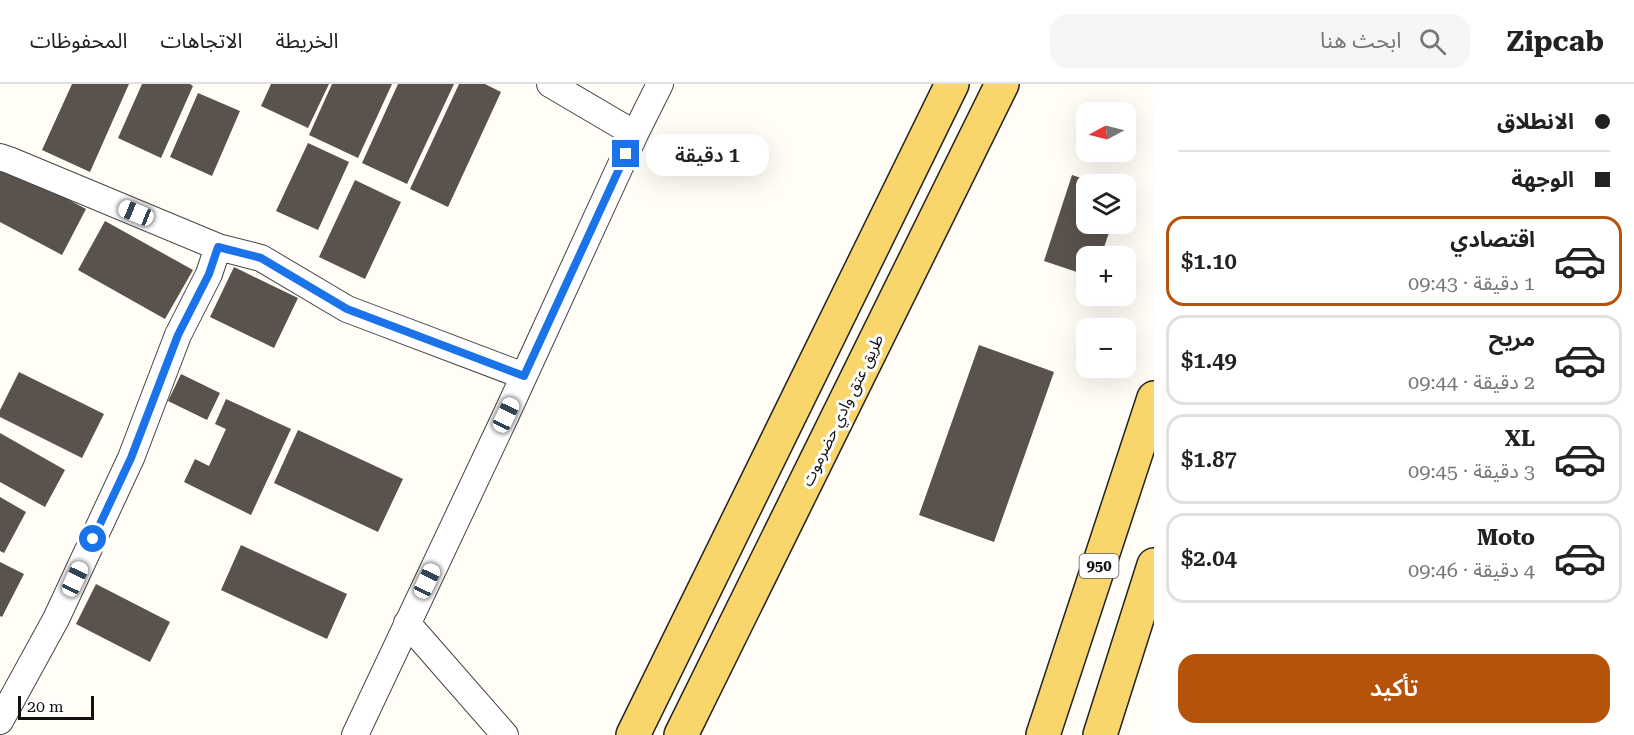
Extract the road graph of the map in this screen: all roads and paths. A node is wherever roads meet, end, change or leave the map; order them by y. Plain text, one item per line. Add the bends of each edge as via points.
1 (550, 84) edge
2 (660, 84) edge
3 (952, 84) edge
4 (1002, 84) edge
5 (635, 134) junction
6 (0, 157) edge
7 (218, 247) junction
8 (524, 376) junction
9 (1154, 398) edge
10 (1154, 565) edge
11 (407, 622) junction
12 (0, 721) edge
13 (355, 735) edge
14 (505, 735) edge
15 (633, 735) edge
16 (681, 735) edge
17 (1043, 735) edge
18 (1100, 735) edge

1 - 5 street
2 - 5 street
3 - 15 main road
4 - 16 main road, طريق عتق وادي حضرموت
5 - 8 street
6 - 7 street
7 - 8 street via 261,258 347,309
7 - 12 street via 178,335 126,469 56,620
8 - 11 street
9 - 17 main road, 950 / 950
10 - 18 main road
11 - 13 street
11 - 14 street

